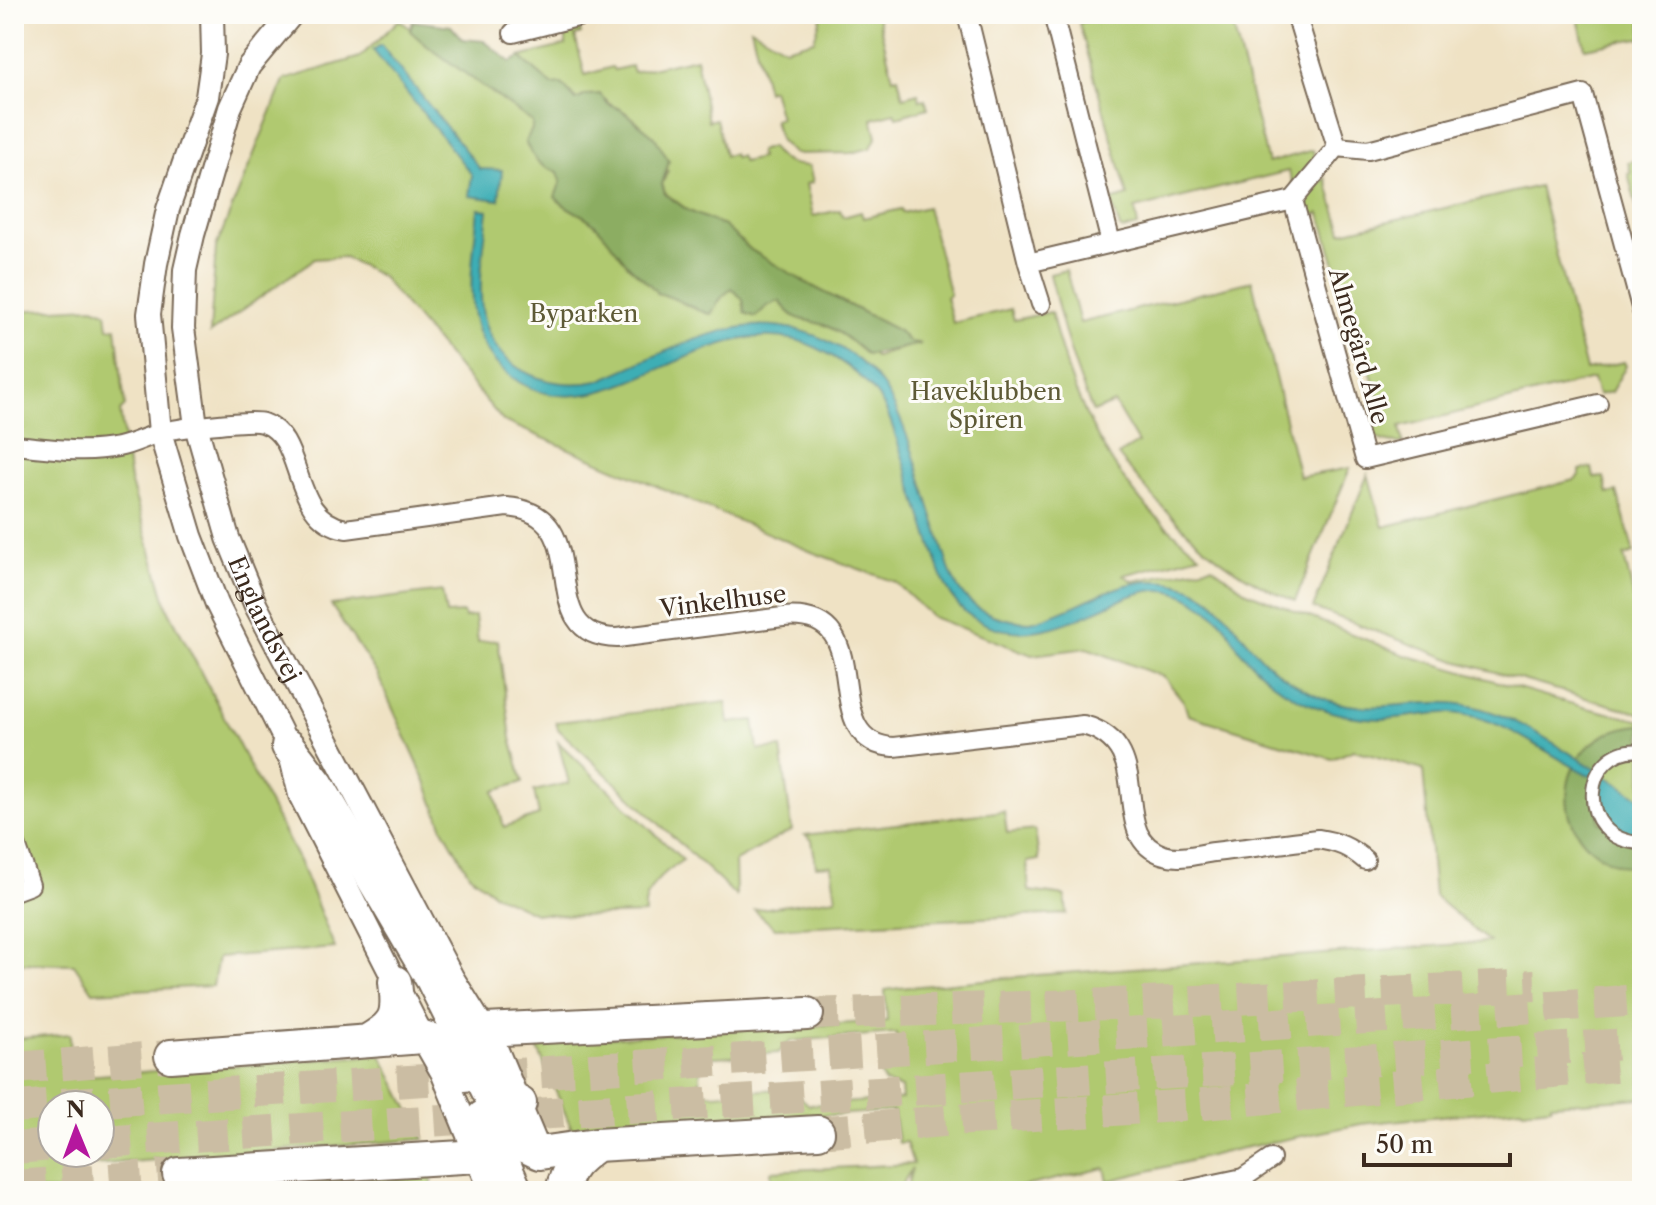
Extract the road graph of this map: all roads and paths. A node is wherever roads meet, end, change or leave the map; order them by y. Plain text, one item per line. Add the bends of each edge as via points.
1 (292, 14) edge
2 (589, 14) edge
3 (967, 14) edge
4 (1053, 14) edge
5 (1296, 14) edge
6 (211, 19) edge
7 (513, 33) dead end
8 (1337, 147) junction
9 (1293, 200) junction
10 (1111, 243) junction
11 (1028, 263) junction
12 (1041, 304) dead end
13 (1642, 311) edge
14 (1598, 404) dead end
15 (196, 426) junction
16 (160, 432) junction
17 (14, 445) edge
18 (288, 746) junction
19 (1642, 751) edge
20 (14, 839) edge
21 (1642, 843) edge
22 (1365, 860) dead end
23 (22, 888) edge
24 (395, 982) junction
25 (807, 1014) tunnel mouth
26 (423, 1037) junction
27 (367, 1041) junction
28 (462, 1049) junction
29 (171, 1056) tunnel mouth
30 (818, 1132) tunnel mouth
31 (501, 1134) junction
32 (596, 1145) junction
33 (540, 1153) junction
34 (1271, 1159) dead end
35 (179, 1174) tunnel mouth
36 (492, 1191) edge
37 (516, 1191) edge
38 (559, 1191) edge
39 (1182, 1191) edge

1 - 15 street, Englandsvej via 249,66 230,108 193,235 185,270 183,328
2 - 7 street
3 - 11 street
4 - 10 street
5 - 8 street
6 - 16 street, Englandsvej via 207,97 168,209 149,314
8 - 9 street
8 - 13 street via 1368,150 1583,94
9 - 10 street
9 - 14 street, Almegård Alle via 1365,459
10 - 11 street
11 - 12 street
15 - 16 street
15 - 22 street, Vinkelhuse via 252,422 275,429 310,504 331,526 346,529 506,507 531,511 557,538 572,615 591,634 604,638 810,618 832,632 839,644 856,725 862,735 883,746 1071,724 1095,728 1115,741 1126,762 1138,833 1165,855 1318,839 1338,842
15 - 28 street, Englandsvej via 228,538 256,606 452,977
16 - 17 street via 122,446 78,452
16 - 18 street, Englandsvej via 217,604
18 - 24 street, Englandsvej via 300,795
18 - 28 highway via 318,785 433,981
19 - 21 street via 1624,753 1603,766 1592,799 1607,832
20 - 23 street
24 - 26 street, Englandsvej
24 - 27 highway via 398,1008 393,1019
25 - 28 highway
26 - 27 highway
26 - 28 highway
27 - 29 highway
28 - 31 highway
30 - 32 highway
31 - 33 highway
31 - 35 highway
31 - 36 main road
31 - 37 highway
32 - 33 highway
32 - 38 highway via 573,1161
33 - 38 main road
34 - 39 street via 1243,1178

